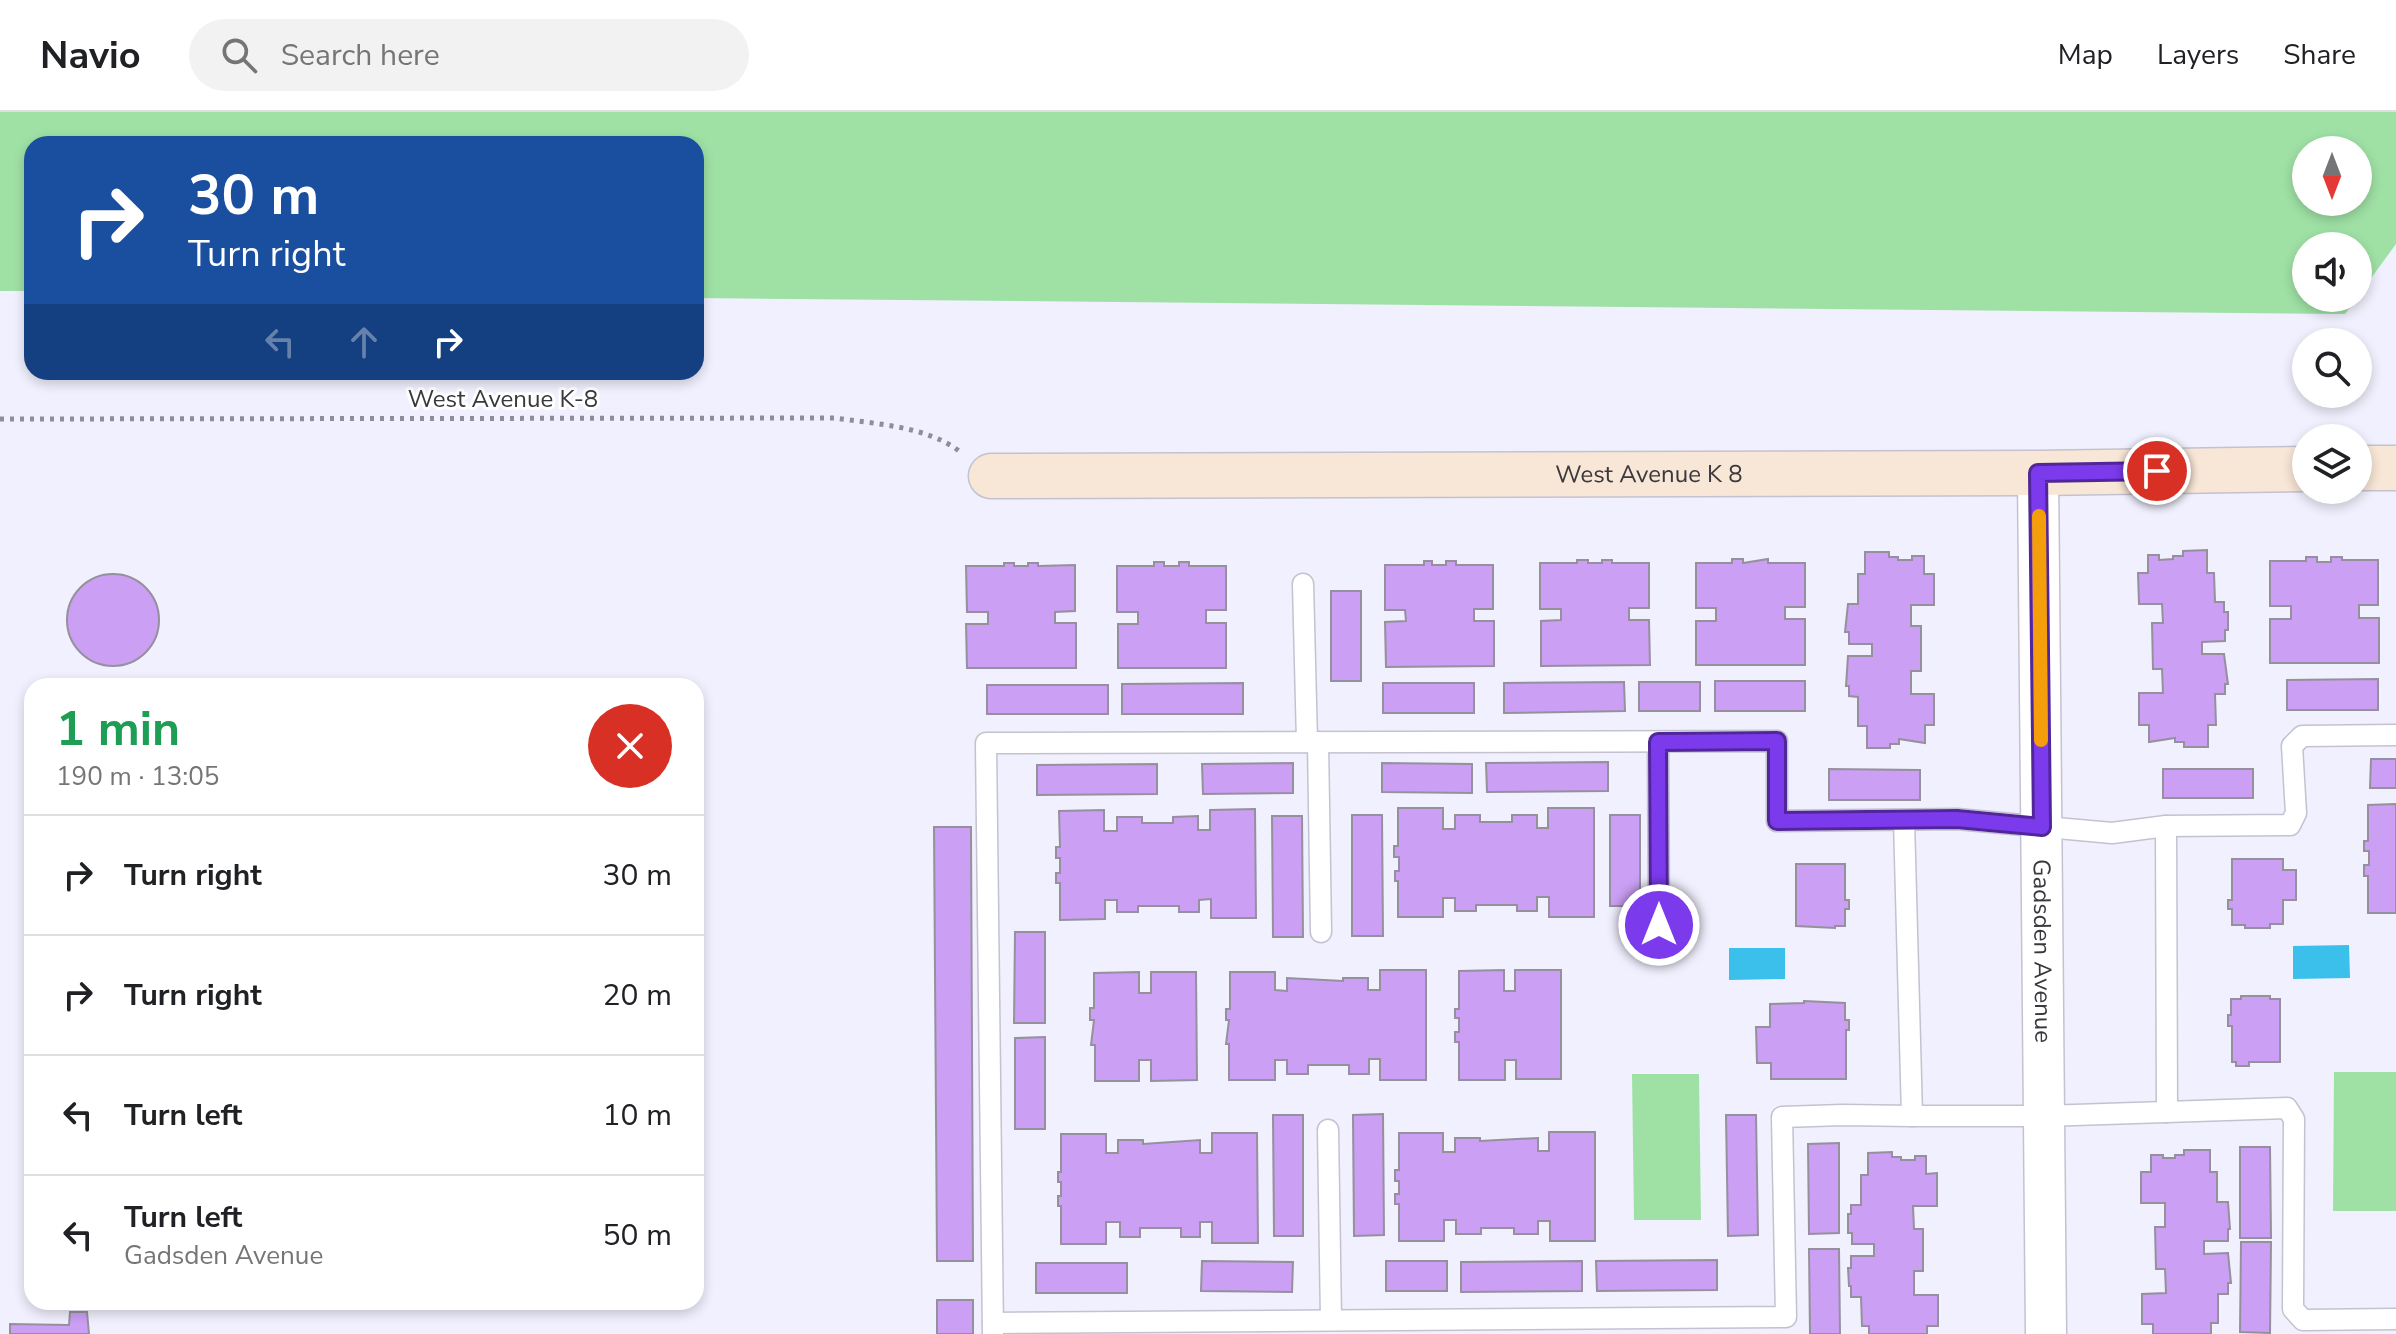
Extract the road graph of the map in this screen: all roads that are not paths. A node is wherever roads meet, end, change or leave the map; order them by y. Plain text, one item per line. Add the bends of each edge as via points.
1 (2372, 468) edge
2 (2396, 468) edge
3 (2292, 469) edge
4 (2038, 473) junction
5 (991, 476) road end
6 (1303, 584) dead end
7 (2396, 735) edge
8 (1313, 742) junction
9 (1658, 742) junction
10 (1904, 820) junction
11 (2166, 826) junction
12 (2042, 827) junction
13 (1659, 925) dead end
14 (1321, 932) dead end
15 (2167, 1112) junction
16 (1912, 1116) junction
17 (2044, 1116) junction
18 (1328, 1130) dead end
19 (2396, 1319) edge
20 (1331, 1320) junction
21 (993, 1328) edge
22 (2046, 1334) edge

1 - 2 street
3 - 4 street, West Avenue K 8
4 - 5 street, West Avenue K 8
4 - 12 street, Gadsden Avenue
6 - 8 lane
7 - 11 lane via 2302,736 2292,746 2296,813 2290,825
8 - 9 lane
8 - 14 lane
8 - 21 lane via 986,743
9 - 10 lane via 1777,741 1777,821
9 - 13 lane
10 - 12 lane
10 - 16 lane
11 - 12 lane via 2112,833
11 - 15 lane
12 - 17 street, Gadsden Avenue
15 - 17 lane
15 - 19 lane via 2287,1108 2294,1119 2293,1309 2303,1320
16 - 17 lane
16 - 20 lane via 1782,1117 1786,1317
17 - 22 street, Gadsden Avenue
18 - 20 lane
20 - 21 lane

